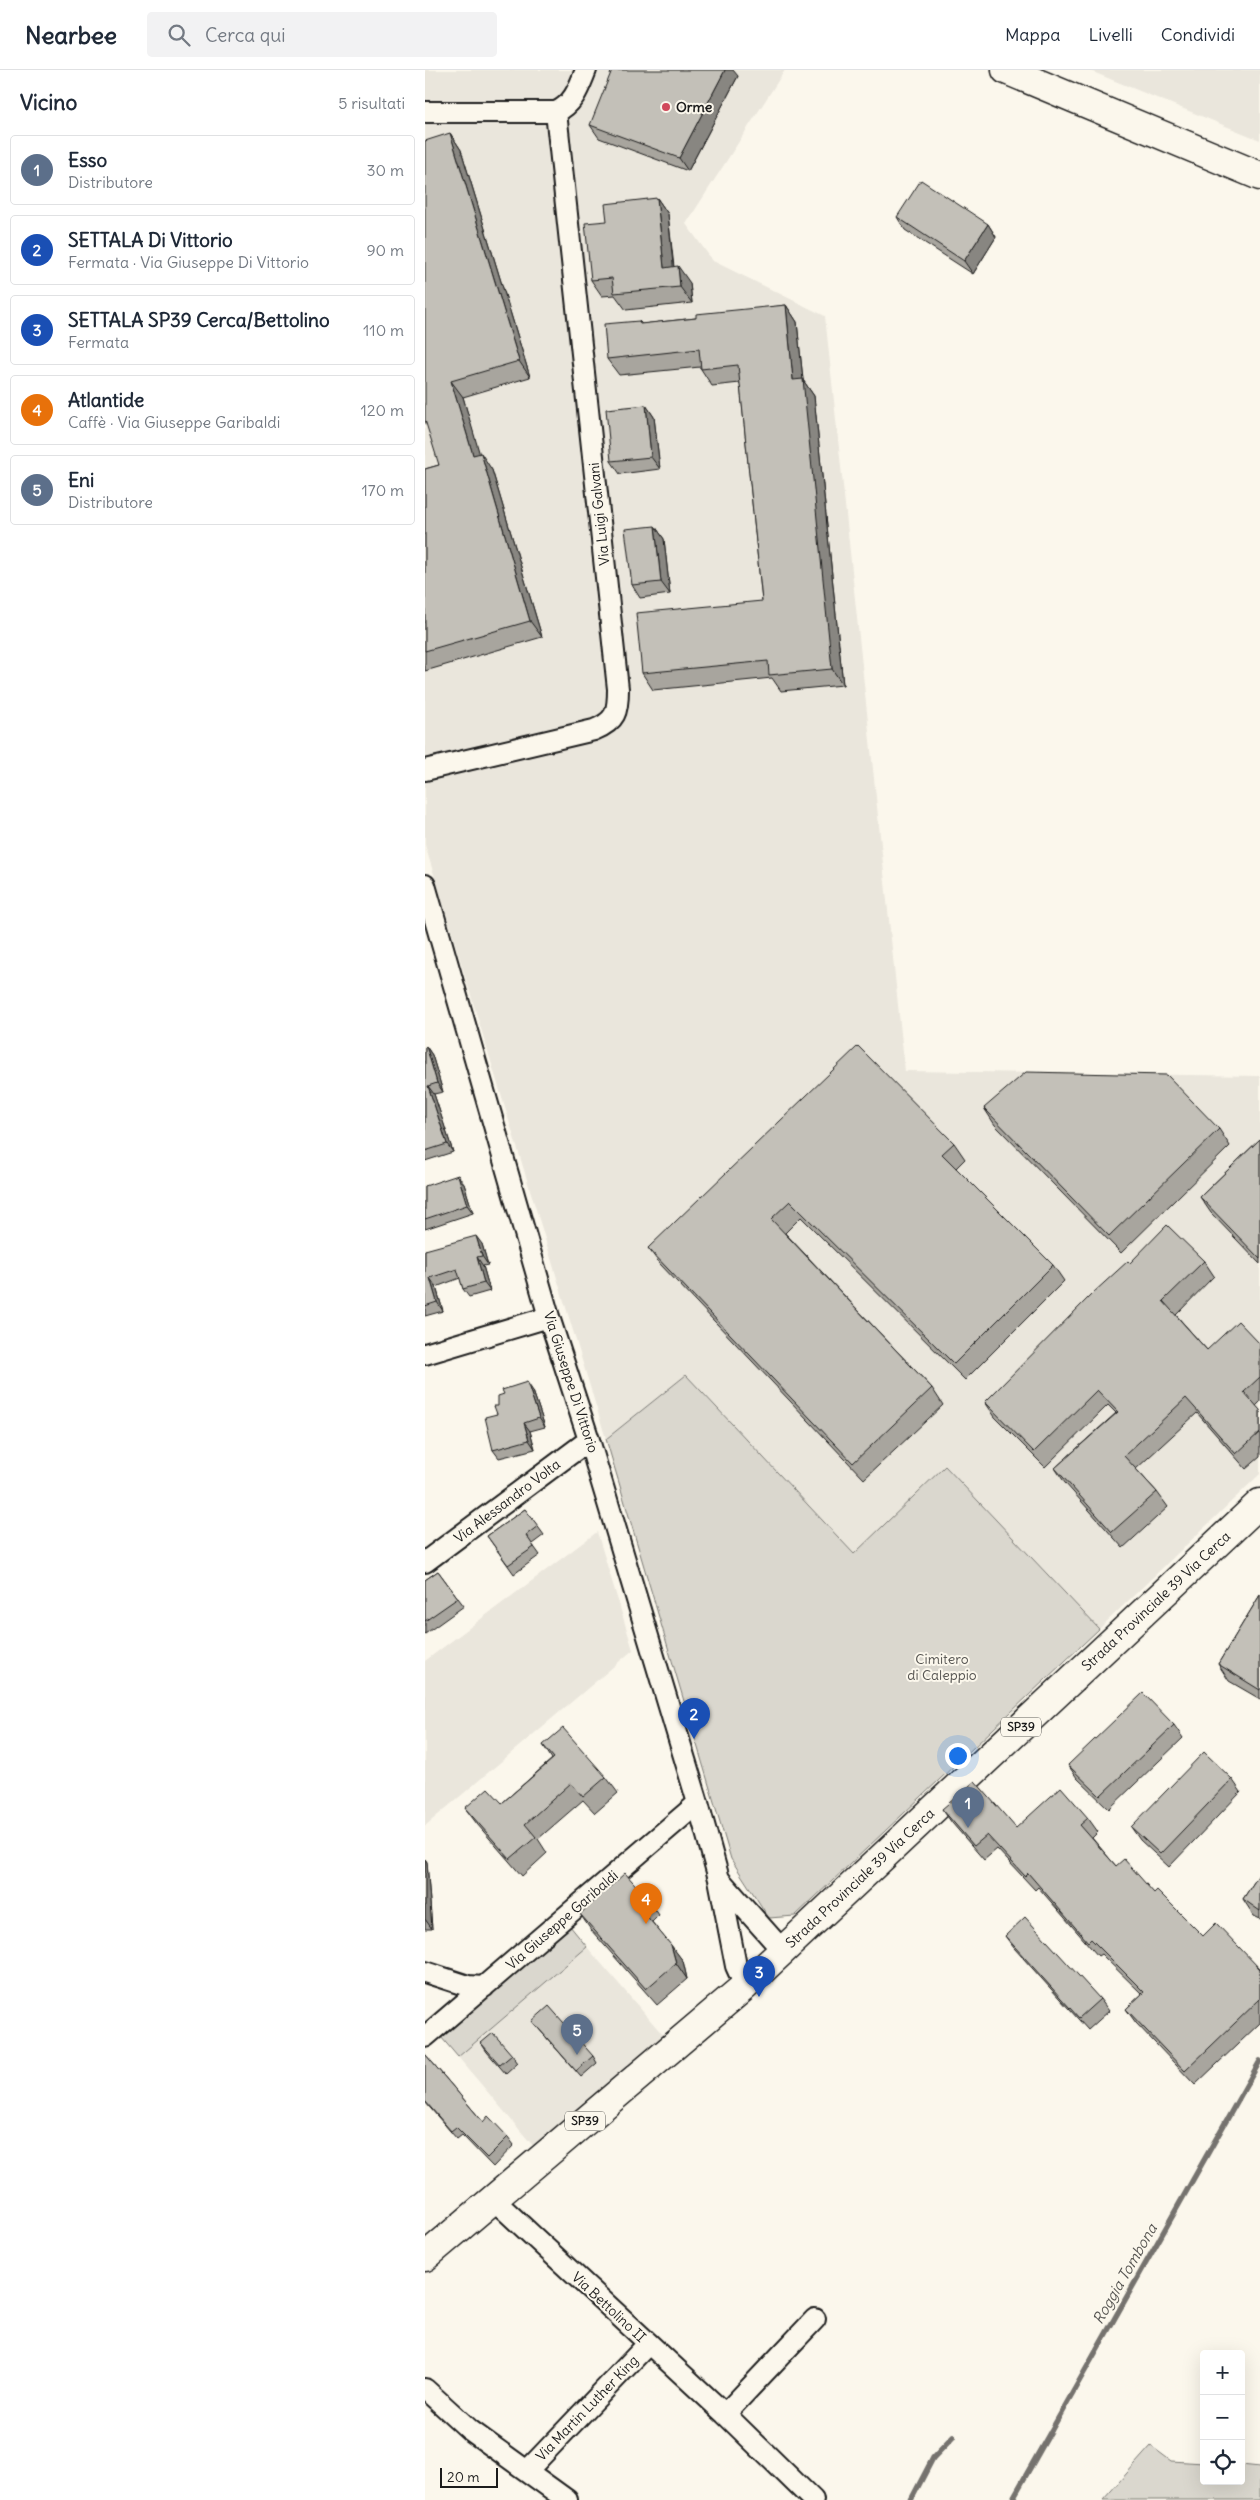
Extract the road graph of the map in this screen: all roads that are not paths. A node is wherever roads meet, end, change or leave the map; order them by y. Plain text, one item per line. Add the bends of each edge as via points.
1 (586, 70) edge
2 (1006, 70) edge
3 (425, 112) edge
4 (556, 112) junction
5 (1260, 176) edge
6 (425, 770) edge
7 (425, 885) edge
8 (549, 1317) junction
9 (425, 1354) edge
10 (589, 1440) junction
11 (1260, 1503) edge
12 (425, 1562) edge
13 (698, 1804) junction
14 (719, 1879) junction
15 (783, 1950) junction
16 (425, 1972) edge
17 (745, 1986) junction
18 (484, 1987) junction
19 (425, 2037) edge
20 (493, 2199) junction
21 (425, 2257) edge
22 (815, 2319) dead end
23 (648, 2344) junction
24 (425, 2389) edge
25 (725, 2414) junction
26 (527, 2471) junction
27 (567, 2500) edge
28 (813, 2500) edge

1 - 4 street via 572,101
2 - 5 main road
3 - 4 street
4 - 6 street, Via Luigi Galvani via 618,703 615,716 607,725 594,730
7 - 8 street, Via Giuseppe Di Vittorio
8 - 9 street
8 - 10 street, Via Giuseppe Di Vittorio
10 - 12 street, Via Alessandro Volta
10 - 13 street, Via Giuseppe Di Vittorio
11 - 15 main road, Strada Provinciale 39 Via Cerca / SP39
13 - 14 street, Via Giuseppe Di Vittorio
13 - 18 street, Via Giuseppe Garibaldi
14 - 15 street, Via Giuseppe Di Vittorio
14 - 17 street, Via Giuseppe Di Vittorio via 736,1966
15 - 17 main road, Strada Provinciale 39 Via Cerca / SP39
16 - 18 street via 468,1986
17 - 20 main road, Strada Provinciale 39 Via Cerca / SP39
18 - 19 street, Via Giuseppe Garibaldi
20 - 21 main road, Strada Provinciale 39 Via Cerca / SP39
20 - 23 street, Via Bettolino II
22 - 25 street
23 - 25 street, Via Bettolino II
23 - 26 street, Via Martin Luther King
24 - 26 street via 470,2430
25 - 28 street, Via Bettolino II
26 - 27 street

